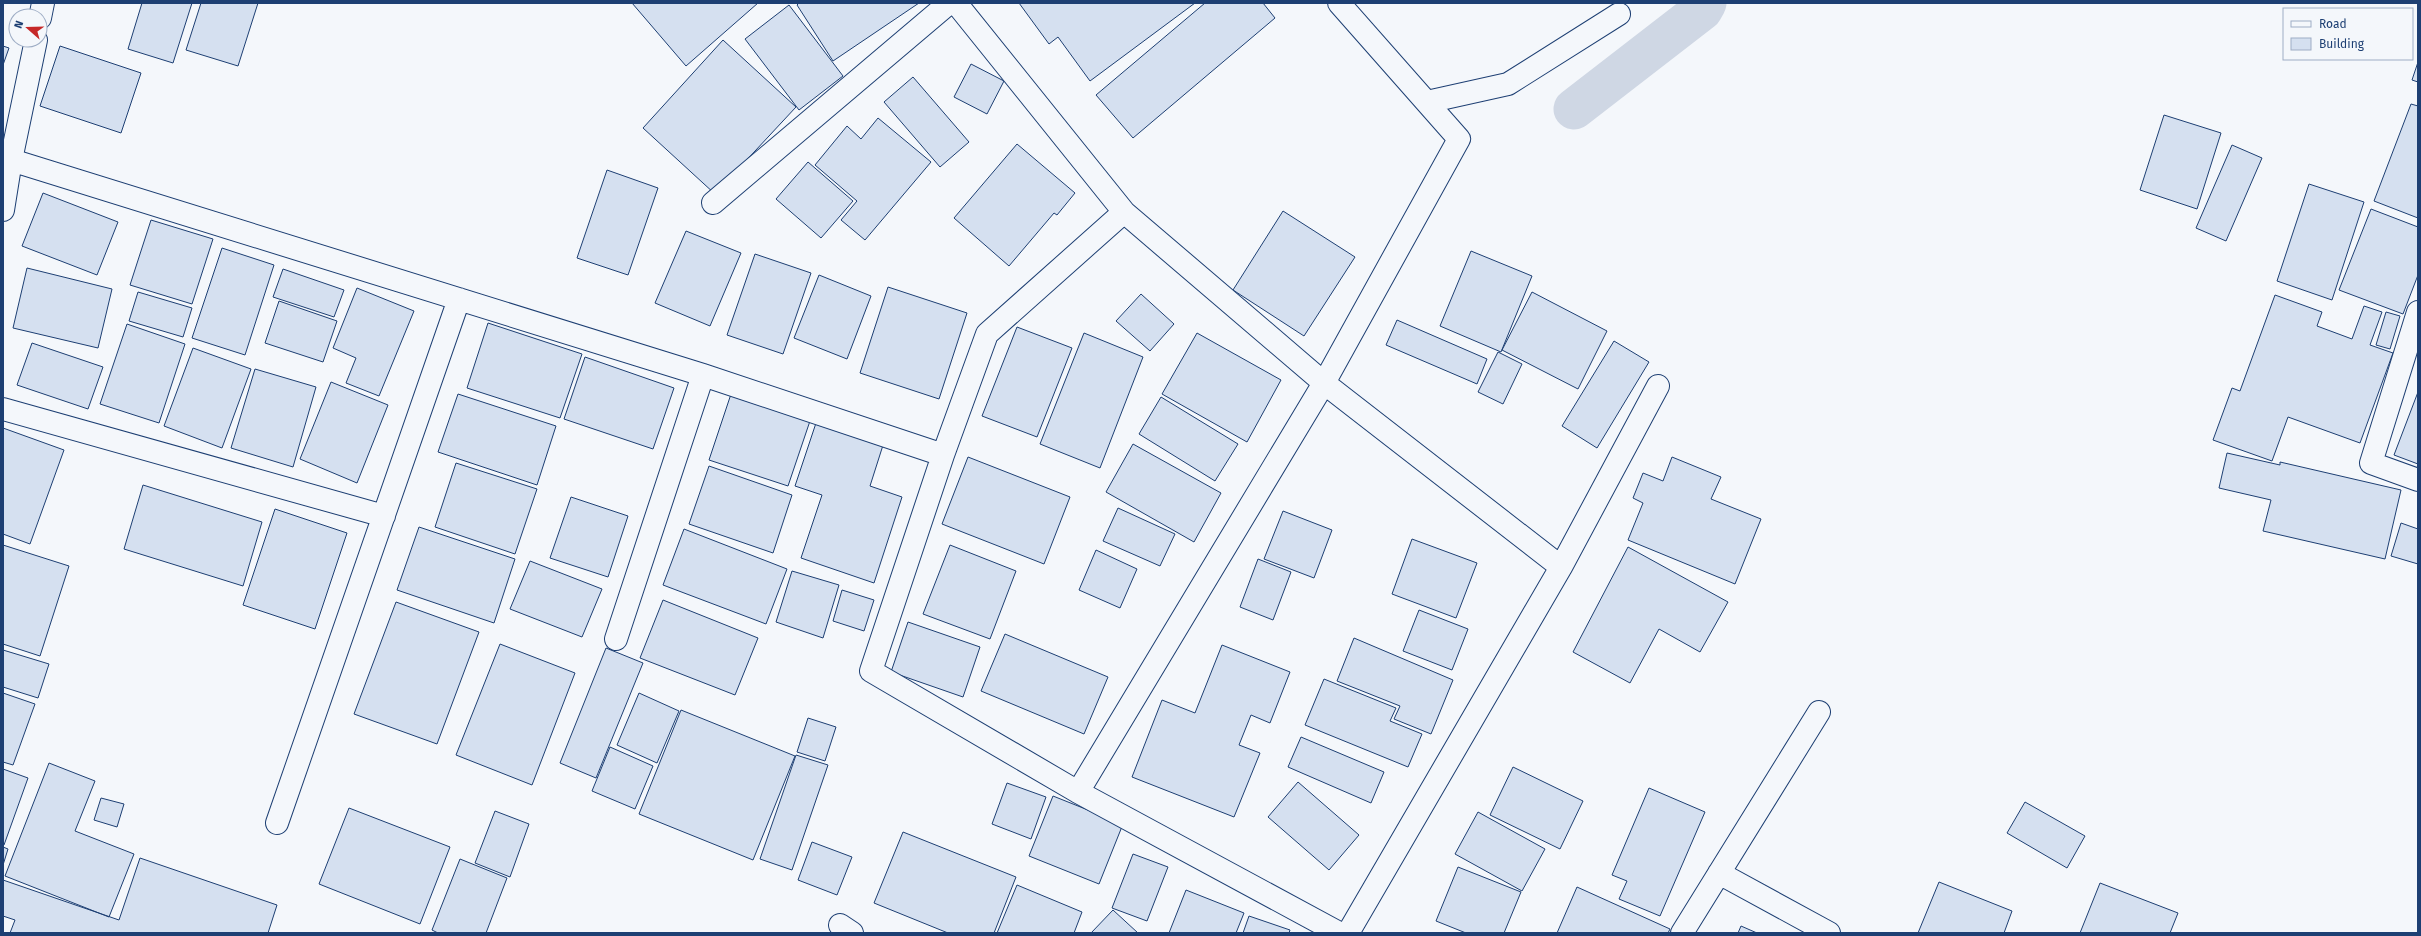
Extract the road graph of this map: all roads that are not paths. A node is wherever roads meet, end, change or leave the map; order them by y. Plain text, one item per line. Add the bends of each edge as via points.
1 (949, 3) edge
2 (956, 3) edge
3 (1339, 3) edge
4 (1619, 14) dead end
5 (34, 48) edge
6 (1427, 102) junction
7 (11, 160) junction
8 (713, 203) dead end
9 (3, 210) edge
10 (1124, 212) junction
11 (458, 299) junction
12 (2418, 312) edge
13 (703, 375) junction
14 (1324, 383) junction
15 (1658, 386) dead end
16 (3, 410) edge
17 (943, 454) junction
18 (2418, 480) edge
19 (384, 516) junction
20 (1561, 567) junction
21 (616, 639) dead end
22 (1819, 712) dead end
23 (1078, 792) junction
24 (277, 823) dead end
25 (1719, 873) junction
26 (1339, 933) edge
27 (1348, 933) edge
28 (1682, 933) edge
29 (1829, 933) edge

1 - 8 street
2 - 10 street
3 - 6 street
4 - 6 street via 1508,84
5 - 7 street
6 - 14 street via 1459,139
7 - 9 street
7 - 11 street
10 - 14 street
10 - 17 street via 987,334
11 - 13 street
11 - 19 street
12 - 18 street via 2371,463
13 - 17 street
13 - 21 street
14 - 20 street
14 - 23 street
15 - 20 street
16 - 19 street
17 - 23 street via 871,671
19 - 24 street
20 - 27 street
22 - 25 street
23 - 26 street
25 - 28 street
25 - 29 street

